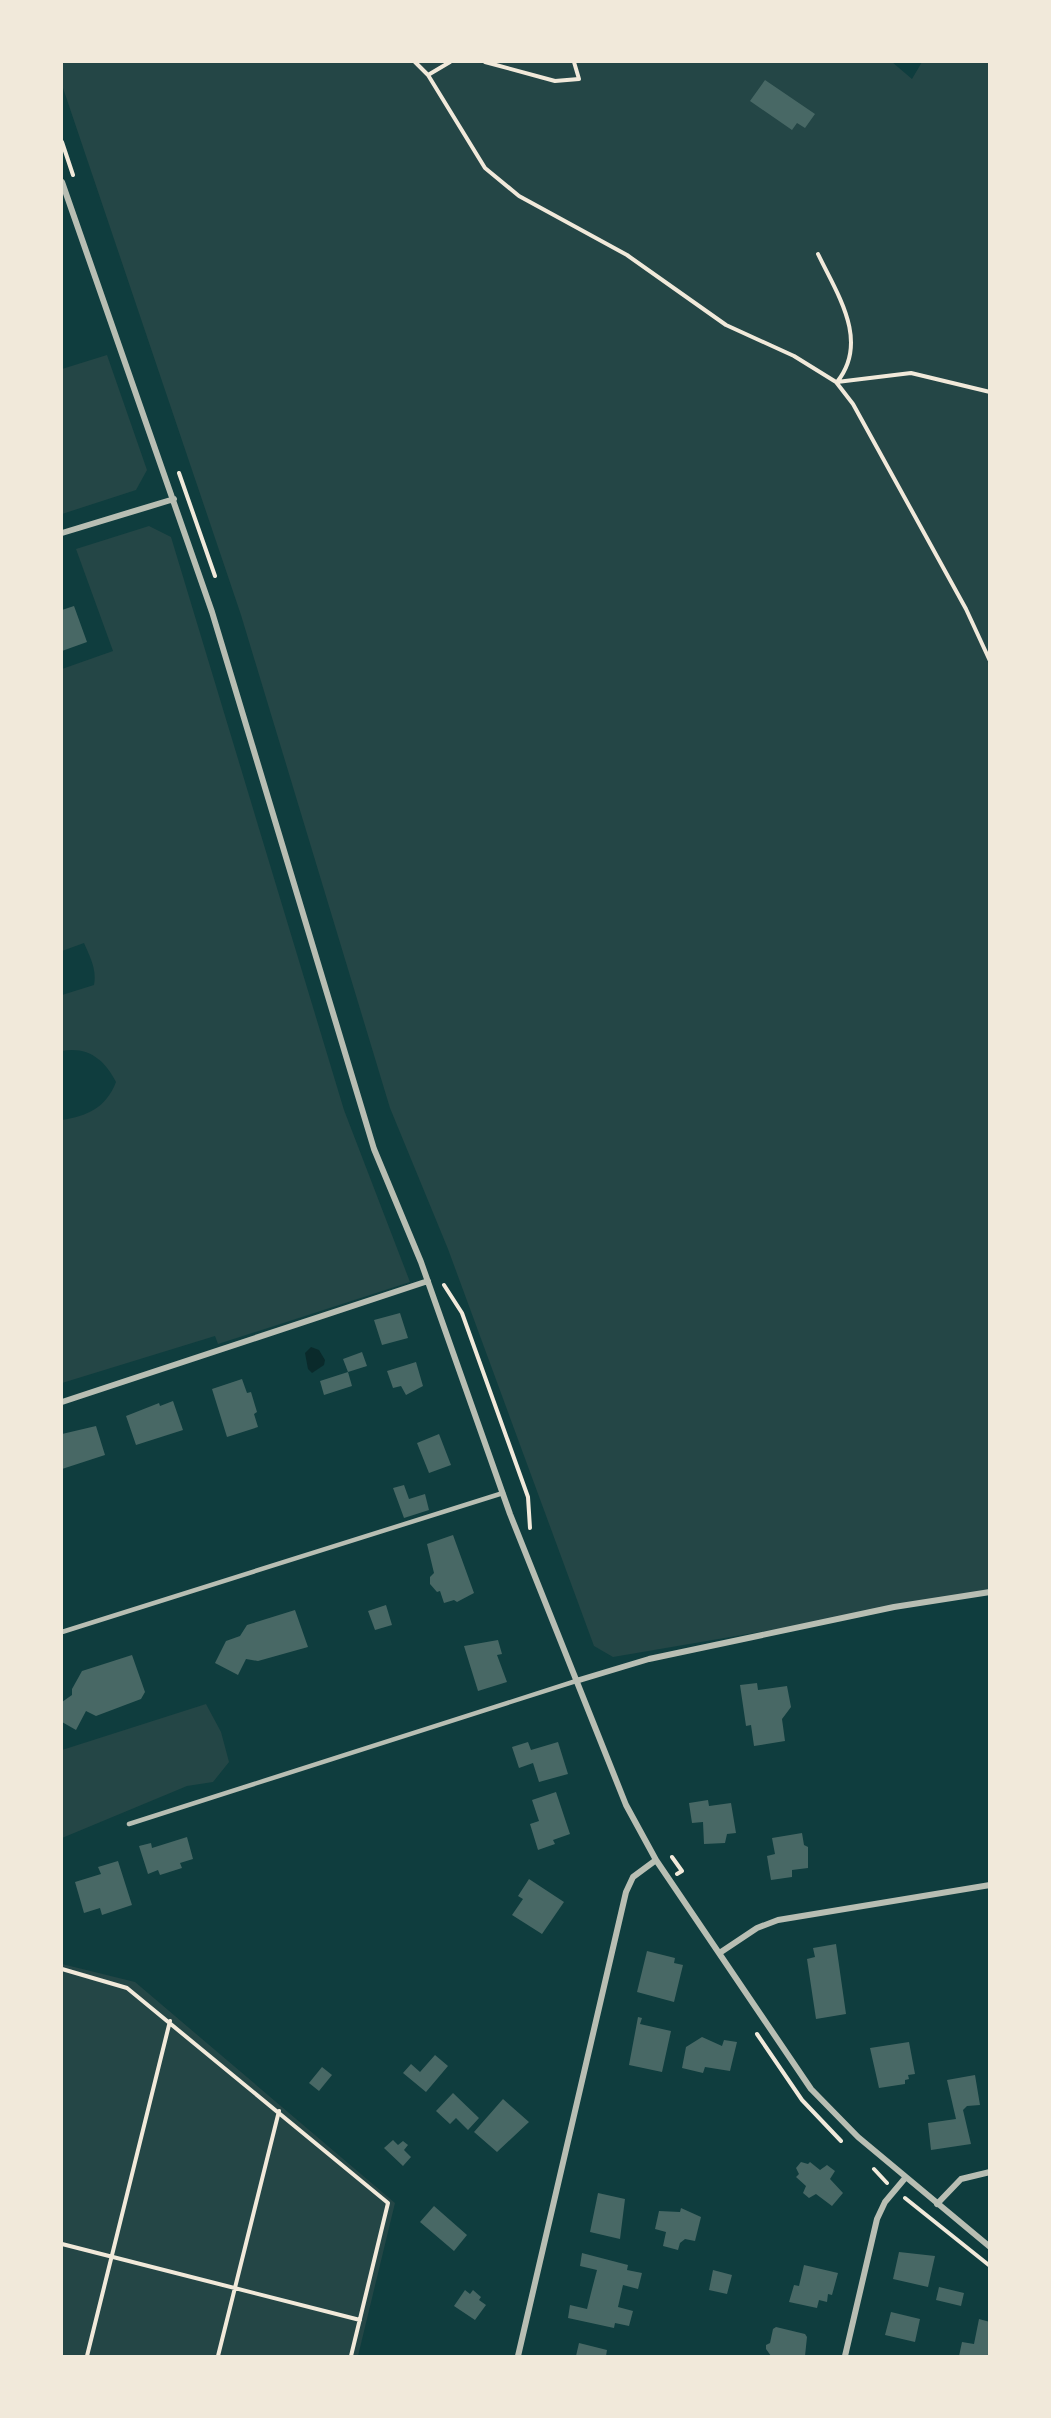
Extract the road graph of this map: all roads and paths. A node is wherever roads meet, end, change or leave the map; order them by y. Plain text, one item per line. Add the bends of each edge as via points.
1 (415, 62) edge
2 (450, 62) edge
3 (485, 62) edge
4 (574, 62) edge
5 (428, 75) junction
6 (62, 142) edge
7 (62, 182) edge
8 (77, 187) dead end
9 (818, 254) dead end
10 (836, 382) junction
11 (990, 392) edge
12 (177, 466) dead end
13 (174, 499) junction
14 (62, 533) edge
15 (216, 578) dead end
16 (990, 661) edge
17 (440, 1276) dead end
18 (428, 1281) junction
19 (62, 1401) edge
20 (503, 1493) junction
21 (534, 1538) dead end
22 (990, 1592) edge
23 (62, 1632) edge
24 (576, 1681) junction
25 (129, 1824) dead end
26 (667, 1851) dead end
27 (656, 1860) junction
28 (681, 1871) dead end
29 (990, 1885) edge
30 (721, 1952) junction
31 (62, 1969) edge
32 (170, 2020) junction
33 (279, 2111) junction
34 (990, 2172) edge
35 (906, 2177) junction
36 (905, 2198) dead end
37 (937, 2204) junction
38 (62, 2244) edge
39 (990, 2247) edge
40 (111, 2256) junction
41 (990, 2266) edge
42 (235, 2287) junction
43 (360, 2320) junction
44 (87, 2356) edge
45 (218, 2356) edge
46 (351, 2356) edge
47 (518, 2356) edge
48 (845, 2356) edge

1 - 5 path
2 - 5 path
3 - 4 path via 555,81 579,79
5 - 10 path via 485,168 519,196 627,255 726,325 794,356
6 - 8 path
7 - 13 street
9 - 10 path via 851,326 852,351 847,369
10 - 11 path via 911,373
10 - 16 path via 853,404 966,609
12 - 15 path
13 - 14 street
13 - 18 street via 212,612 374,1149
17 - 21 path via 470,1335 528,1497
18 - 19 street
18 - 20 street
20 - 23 lane
20 - 24 street
22 - 24 street via 894,1607 660,1657
24 - 25 lane
24 - 27 street via 626,1805
26 - 28 path
27 - 30 street
27 - 47 street via 633,1877 626,1892
29 - 30 street via 778,1920 746,1934
30 - 35 street via 811,2089 842,2122
31 - 32 path via 127,1988
32 - 33 path
32 - 40 path
33 - 42 path
33 - 43 path via 388,2203
34 - 37 street via 961,2179
35 - 37 street
35 - 48 street via 885,2202 877,2219
36 - 41 path
37 - 39 street
38 - 40 path
40 - 42 path
40 - 44 path
42 - 43 path
42 - 45 path
43 - 46 path

